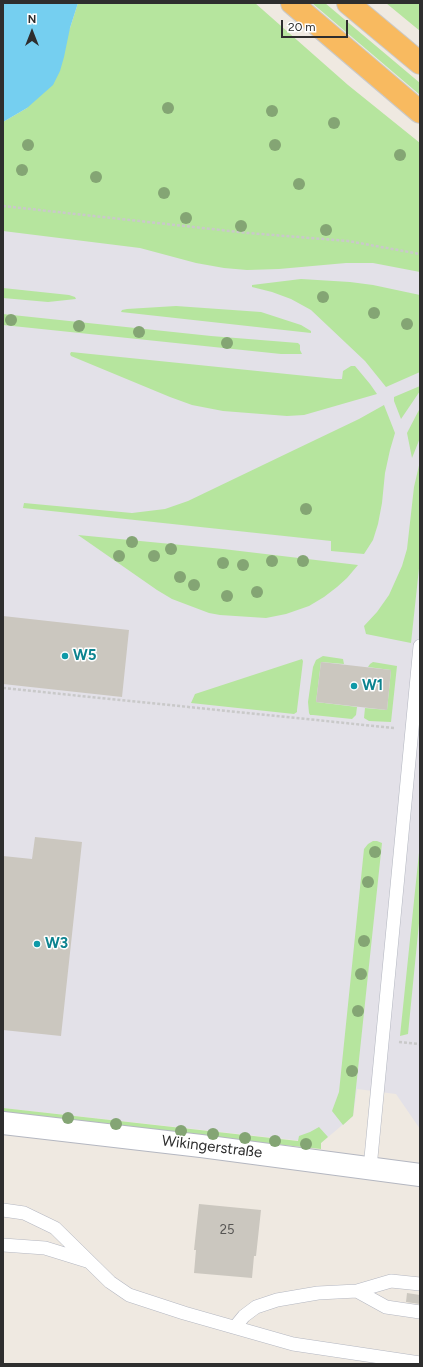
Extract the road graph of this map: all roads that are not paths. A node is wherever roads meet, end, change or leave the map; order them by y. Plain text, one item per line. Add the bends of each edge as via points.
1 (292, 3) edge
2 (348, 3) edge
3 (420, 63) edge
4 (420, 112) edge
5 (420, 646) edge
6 (3, 1123) edge
7 (370, 1168) junction
8 (420, 1175) edge
9 (3, 1210) edge
10 (3, 1245) edge
11 (88, 1262) junction
12 (420, 1284) edge
13 (357, 1291) junction
14 (420, 1312) edge
15 (235, 1327) junction
16 (420, 1363) edge

1 - 4 highway
2 - 3 highway
5 - 7 lane
6 - 7 street, Wikingerstraße
7 - 8 street, Wikingerstraße
9 - 11 lane via 24,1213 55,1228
10 - 11 lane via 45,1248
11 - 15 lane via 129,1295
12 - 13 lane via 391,1281
13 - 14 lane via 386,1307
13 - 15 lane via 318,1292 277,1300 256,1307
15 - 16 lane via 293,1344

